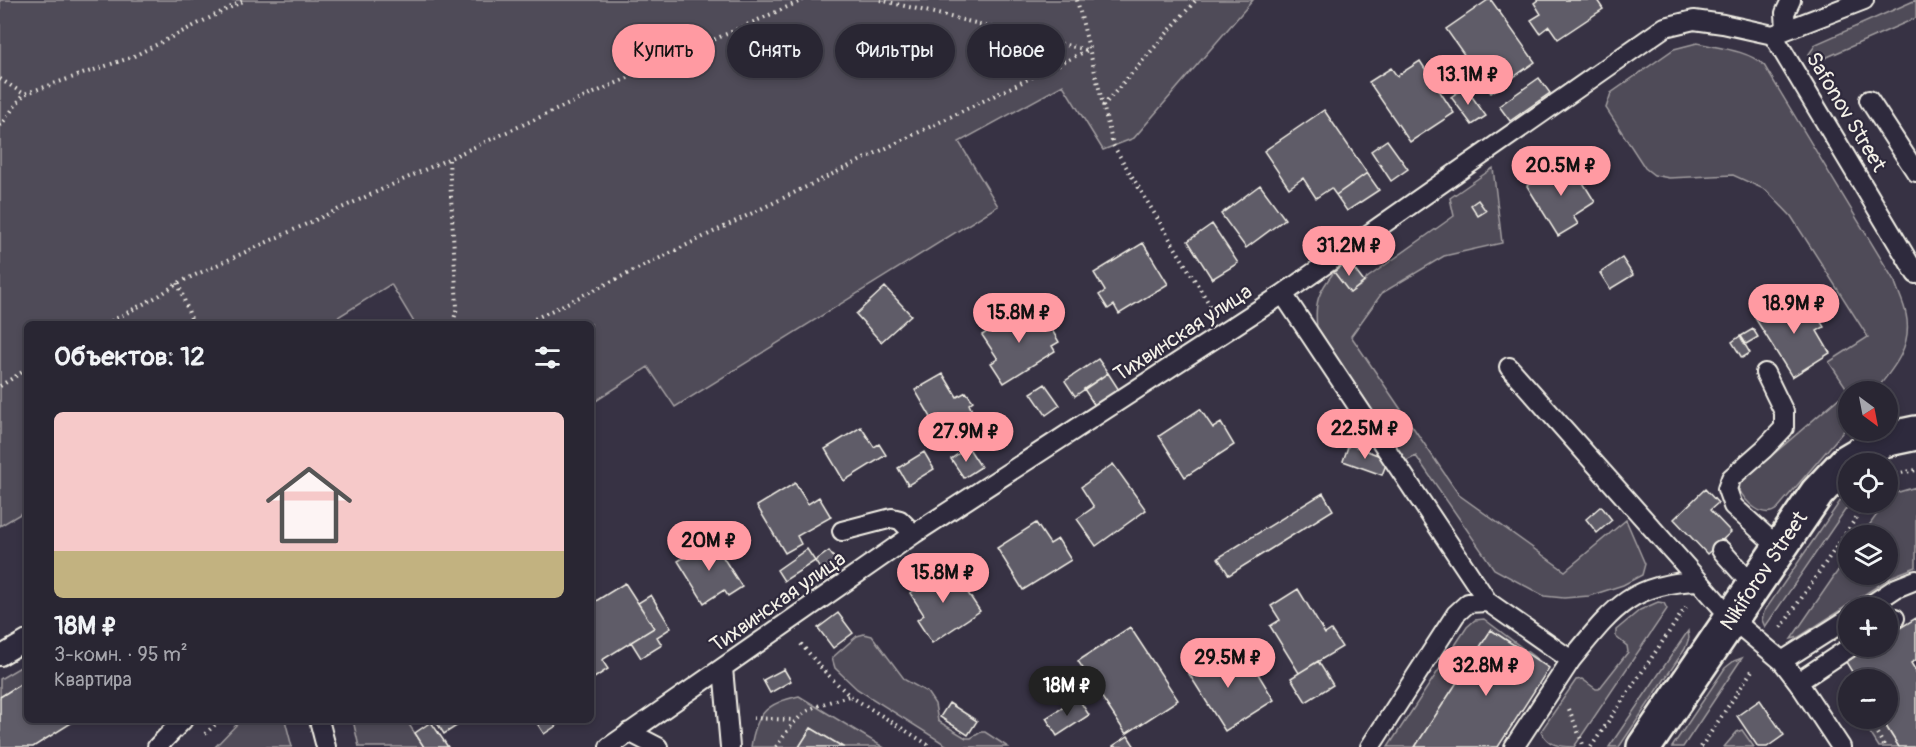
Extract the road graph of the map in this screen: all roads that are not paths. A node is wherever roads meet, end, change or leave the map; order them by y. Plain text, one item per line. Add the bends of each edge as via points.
1 (1791, 0) edge
2 (1864, 0) edge
3 (1780, 33) junction
4 (1869, 100) dead end
5 (1916, 172) edge
6 (1916, 274) edge
7 (1282, 294) junction
8 (1509, 367) dead end
9 (1765, 373) dead end
10 (1916, 433) edge
11 (842, 531) dead end
12 (914, 534) junction
13 (1779, 548) junction
14 (1720, 550) dead end
15 (1916, 579) edge
16 (1700, 583) junction
17 (1754, 587) junction
18 (1882, 597) edge
19 (1488, 602) junction
20 (1732, 619) junction
21 (1838, 625) edge
22 (24, 642) edge
23 (1838, 655) edge
24 (0, 656) edge
25 (1571, 660) junction
26 (1782, 661) junction
27 (723, 668) junction
28 (1798, 682) junction
29 (180, 723) edge
30 (320, 723) edge
31 (629, 732) junction
32 (156, 747) edge
33 (326, 747) edge
34 (609, 747) edge
35 (658, 747) edge
36 (730, 747) edge
37 (1370, 747) edge
38 (1514, 747) edge
39 (1644, 747) edge
40 (1841, 747) edge

1 - 3 lane
2 - 3 lane
3 - 6 lane, Safonov Street
3 - 7 lane, Тихвинская улица via 1694,20 1665,27
4 - 5 lane
7 - 12 lane, Тихвинская улица
7 - 19 lane
8 - 16 lane
9 - 13 lane via 1784,412 1784,428 1731,477 1727,489 1733,506
10 - 13 main road, Nikiforov Street via 1883,440 1846,462 1817,493
11 - 12 lane via 892,518 900,520
12 - 27 lane, Тихвинская улица
13 - 17 main road, Nikiforov Street
14 - 17 lane
15 - 18 lane
16 - 20 lane
16 - 25 lane via 1674,582 1630,598 1601,623
17 - 20 main road, Nikiforov Street
19 - 25 lane
19 - 37 lane via 1468,603 1456,614
20 - 26 lane
20 - 39 main road, Nikiforov Street
21 - 26 lane
22 - 24 lane
23 - 28 lane
25 - 38 lane
26 - 28 lane
27 - 31 lane, Тихвинская улица
27 - 36 lane
28 - 40 lane
29 - 32 lane
30 - 33 lane
31 - 34 lane, Тихвинская улица
31 - 35 lane

